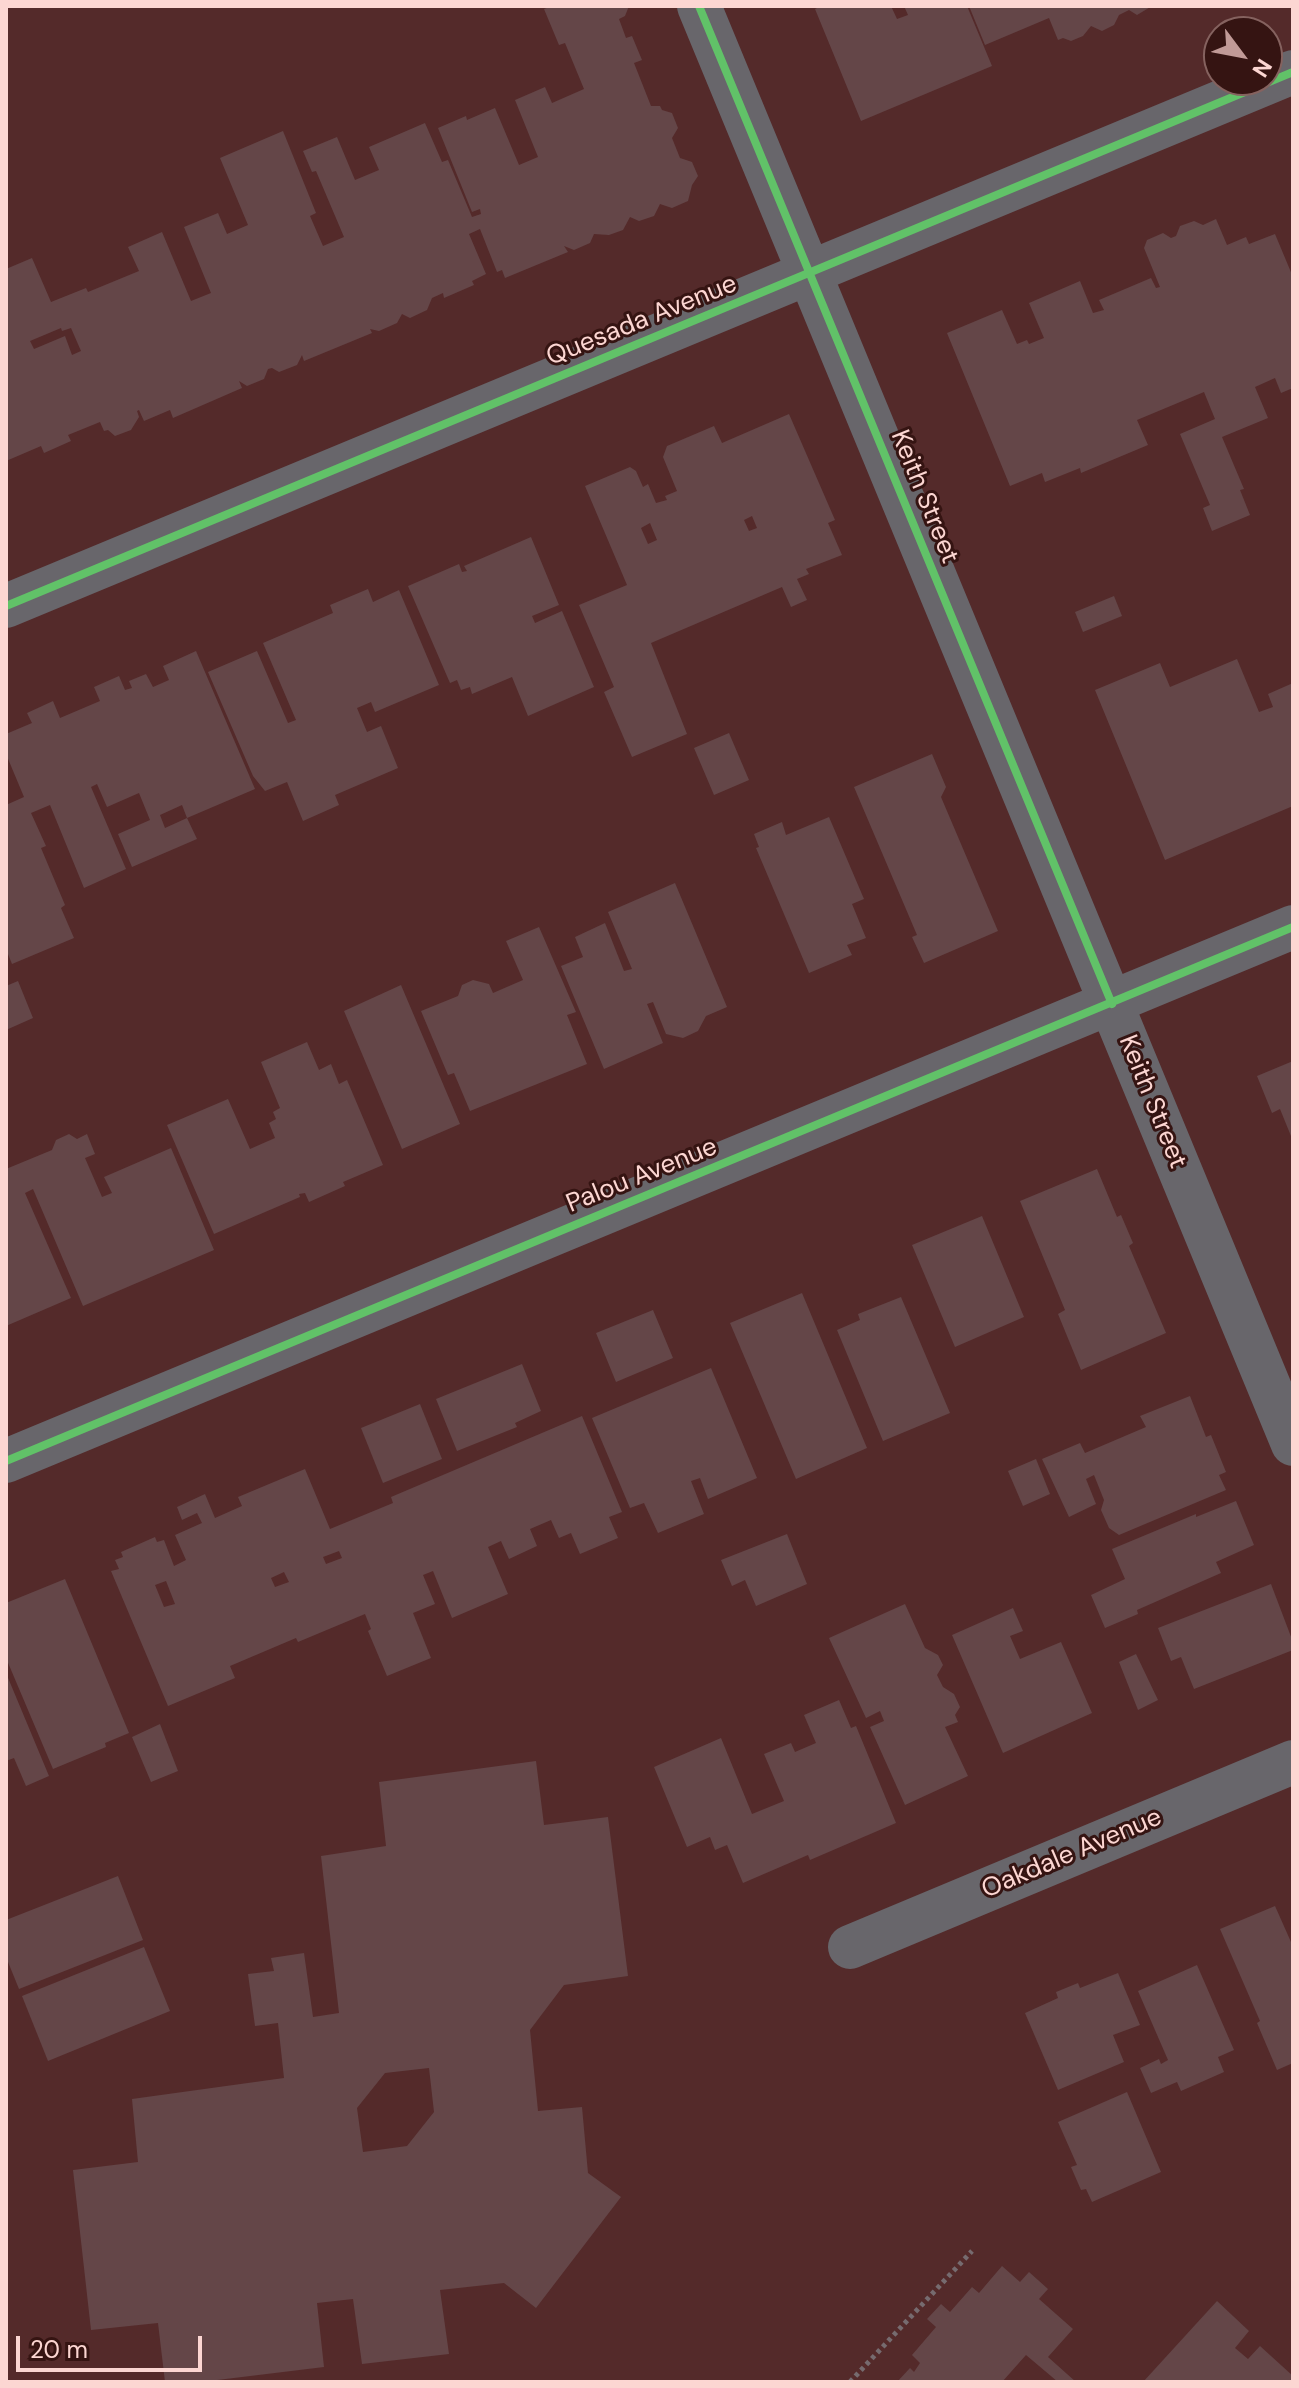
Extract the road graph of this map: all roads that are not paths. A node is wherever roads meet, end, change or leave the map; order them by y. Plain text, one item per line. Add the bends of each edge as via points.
1 (699, 6) edge
2 (1293, 72) edge
3 (809, 273) junction
4 (6, 606) edge
5 (1293, 927) edge
6 (1112, 1004) junction
7 (1293, 1444) edge
8 (6, 1461) edge
9 (1293, 1762) edge
10 (850, 1947) dead end

1 - 3 street, Keith Street
2 - 3 street, Quesada Avenue
3 - 4 street, Quesada Avenue
3 - 6 street, Keith Street
5 - 6 street, Palou Avenue
6 - 7 street, Keith Street
6 - 8 street, Palou Avenue
9 - 10 street, Oakdale Avenue

